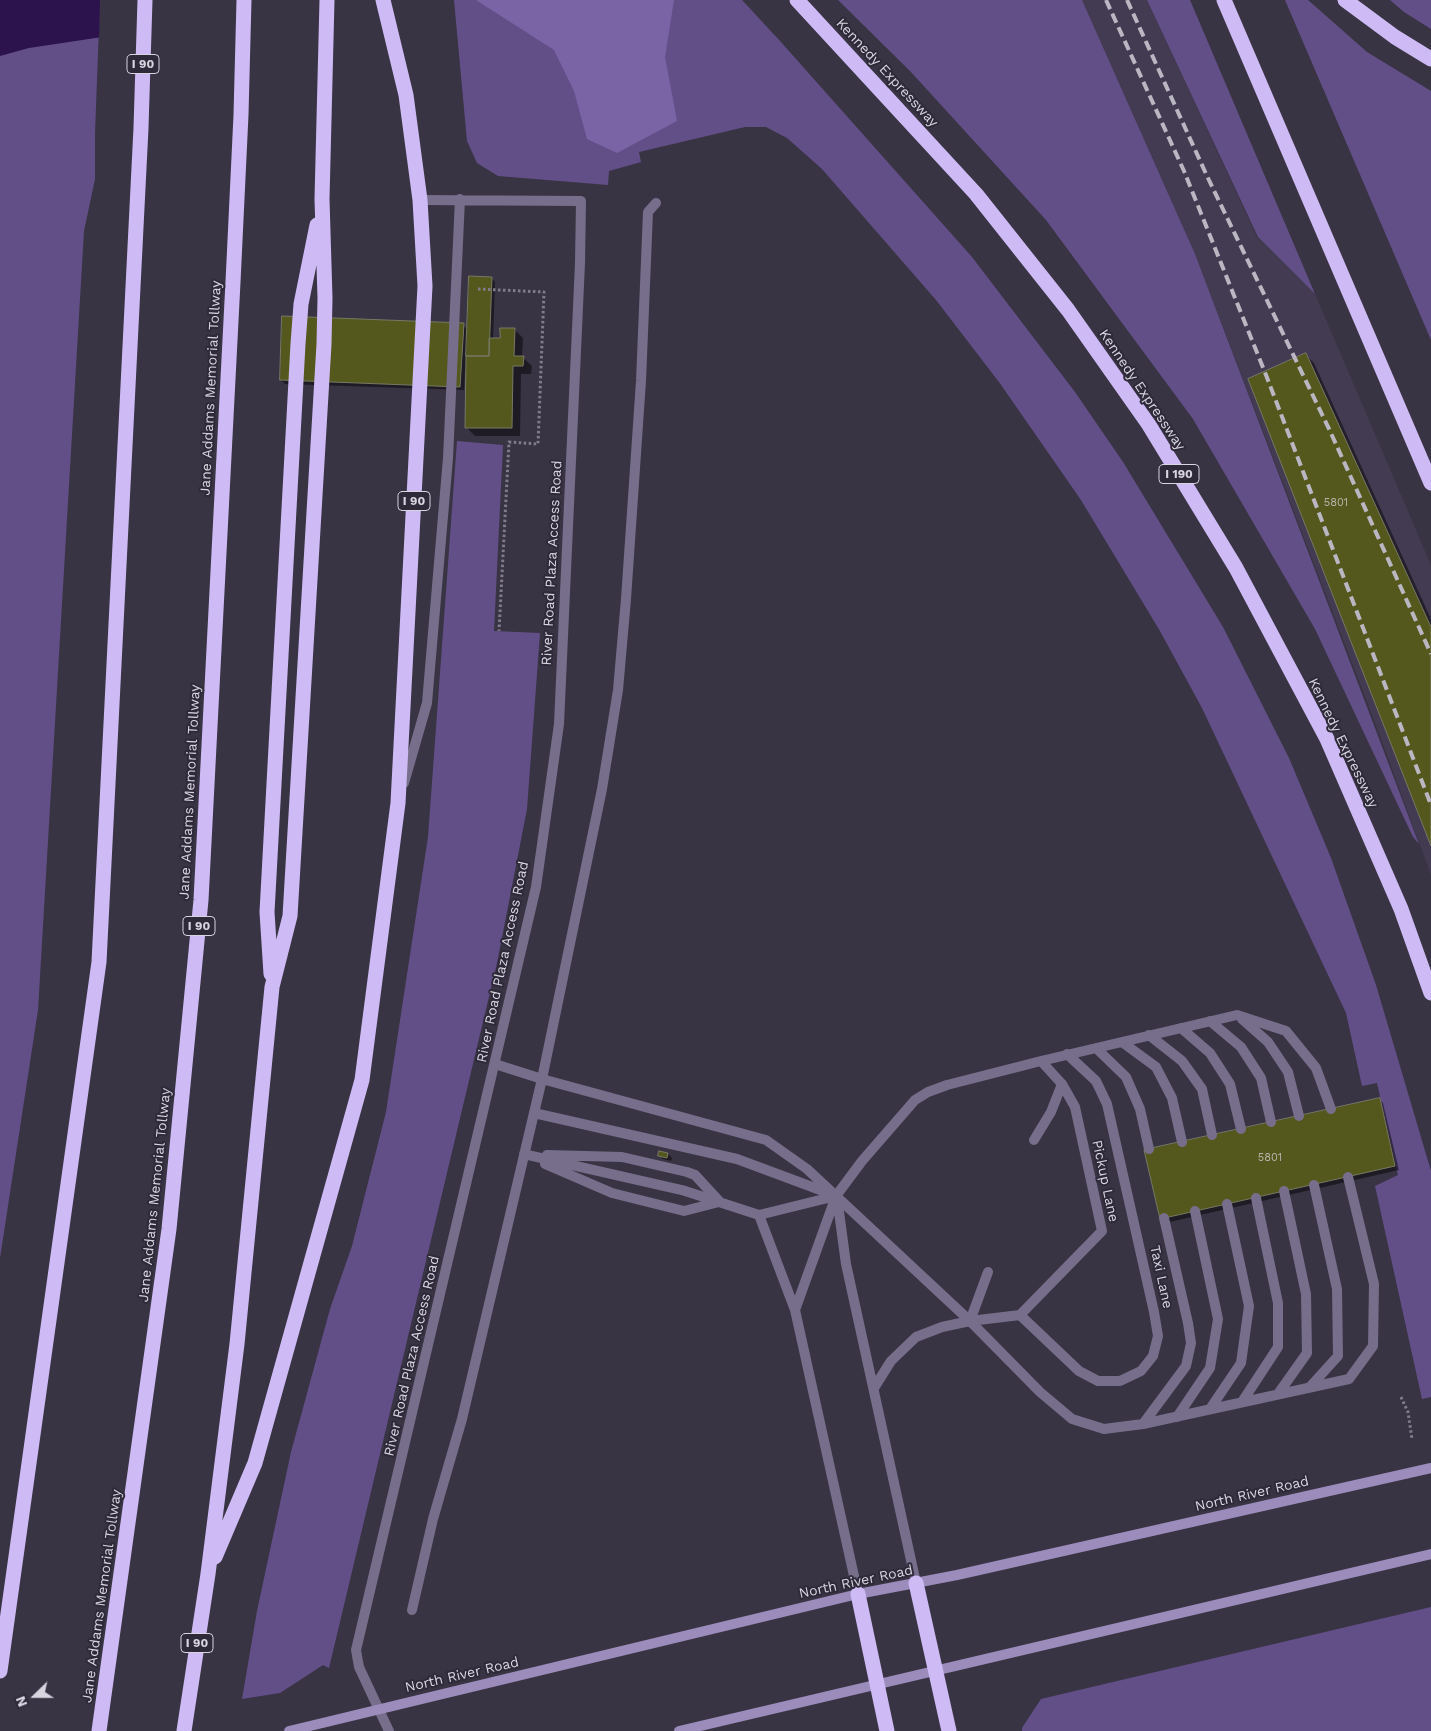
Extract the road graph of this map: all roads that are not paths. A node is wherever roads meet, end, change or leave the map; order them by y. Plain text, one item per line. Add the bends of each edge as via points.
1 (145, 0) edge
2 (244, 0) edge
3 (327, 0) edge
4 (383, 0) edge
5 (797, 0) edge
6 (1224, 0) edge
7 (1345, 0) edge
8 (1431, 59) edge
9 (322, 199) junction
10 (460, 199) junction
11 (420, 200) junction
12 (656, 203) dead end
13 (1431, 483) edge
14 (398, 803) junction
15 (272, 987) junction
16 (1431, 993) edge
17 (1237, 1015) junction
18 (1210, 1021) junction
19 (1182, 1028) junction
20 (1149, 1035) junction
21 (1122, 1042) junction
22 (1096, 1048) junction
23 (1067, 1054) junction
24 (1041, 1061) junction
25 (495, 1064) junction
26 (542, 1079) junction
27 (1062, 1084) junction
28 (1331, 1109) dead end
29 (534, 1113) junction
30 (1299, 1116) dead end
31 (1271, 1122) dead end
32 (1241, 1129) dead end
33 (1212, 1135) dead end
34 (1034, 1140) dead end
35 (1182, 1142) dead end
36 (1149, 1149) dead end
37 (524, 1154) junction
38 (1348, 1177) dead end
39 (1314, 1185) dead end
40 (1284, 1191) dead end
41 (836, 1196) junction
42 (1256, 1198) dead end
43 (720, 1202) junction
44 (1227, 1204) dead end
45 (1195, 1211) dead end
46 (759, 1215) junction
47 (1164, 1218) dead end
48 (988, 1272) dead end
49 (795, 1310) junction
50 (1020, 1314) junction
51 (970, 1321) junction
52 (874, 1388) junction
53 (1309, 1388) junction
54 (1278, 1394) junction
55 (1242, 1402) junction
56 (1210, 1409) junction
57 (1177, 1417) junction
58 (1143, 1424) junction
59 (1431, 1468) edge
60 (1431, 1554) edge
61 (208, 1574) junction
62 (916, 1583) junction
63 (858, 1594) junction
64 (412, 1610) dead end
65 (0, 1671) edge
66 (936, 1671) junction
67 (878, 1684) junction
68 (379, 1709) junction
69 (99, 1731) edge
70 (184, 1731) edge
71 (289, 1731) edge
72 (389, 1731) edge
73 (679, 1731) edge
74 (887, 1731) edge
75 (949, 1731) edge

1 - 65 highway, I 90 via 99,962
2 - 69 highway, Jane Addams Memorial Tollway / I 90 via 241,116 201,900 169,1229
3 - 9 highway, I 90
4 - 11 highway, I 90 via 406,95
5 - 16 highway, Kennedy Expressway / I 190 via 976,194 1068,310 1149,425 1236,568 1327,739 1401,909
6 - 13 highway
7 - 8 highway
9 - 15 highway, I 90 via 301,304 267,912
9 - 15 highway, I 90 via 324,344 290,916
10 - 11 lane
10 - 14 lane via 448,458 427,703
10 - 25 lane, River Road Plaza Access Road via 581,201 559,724 536,887
11 - 14 highway, I 90 via 425,286
12 - 26 lane via 648,212 641,381 618,690 602,789
14 - 61 highway, I 90 via 362,1080 255,1463
15 - 61 highway, I 90 via 237,1344
17 - 18 lane
17 - 28 lane via 1286,1031 1316,1068
17 - 30 lane via 1268,1042 1288,1072
18 - 19 lane
18 - 31 lane via 1241,1047 1261,1078
19 - 20 lane
19 - 32 lane via 1210,1053 1230,1084
20 - 21 lane
20 - 33 lane via 1182,1061 1202,1090
21 - 22 lane
21 - 35 lane via 1156,1067 1172,1098
22 - 23 lane
22 - 36 lane via 1126,1077 1140,1109
23 - 24 lane
23 - 50 lane, Taxi Lane via 1096,1081 1107,1104 1158,1336 1153,1356 1141,1371 1120,1381 1098,1381 1079,1371
24 - 27 lane
24 - 41 lane via 947,1085 915,1100
25 - 26 lane
25 - 68 lane, River Road Plaza Access Road via 356,1650 358,1667
26 - 29 lane
26 - 41 lane via 766,1140 807,1169
27 - 34 lane via 1051,1112
27 - 50 lane, Pickup Lane via 1075,1108 1102,1231
29 - 37 lane
29 - 41 lane via 737,1159
37 - 43 lane via 682,1190
37 - 43 lane via 612,1193 684,1211
37 - 43 lane via 622,1157 687,1172 695,1175
37 - 64 lane via 462,1418
38 - 53 lane via 1374,1284 1373,1346 1349,1379
39 - 53 lane via 1337,1289 1338,1356
40 - 54 lane via 1306,1294 1306,1353
41 - 46 lane
41 - 49 lane
41 - 51 lane
41 - 52 lane via 846,1264
42 - 55 lane via 1278,1303 1278,1346
43 - 46 lane
44 - 56 lane via 1249,1306 1241,1363
45 - 57 lane via 1218,1319 1210,1368
46 - 49 lane
47 - 58 lane via 1191,1343 1186,1366
48 - 51 lane
49 - 63 lane
50 - 51 lane
51 - 52 lane via 916,1337 891,1361
51 - 58 lane via 1040,1392 1072,1419 1104,1429
52 - 62 lane
53 - 54 lane
54 - 55 lane
55 - 56 lane
56 - 57 lane
57 - 58 lane
59 - 62 main road, North River Road
60 - 66 main road
61 - 70 highway, I 90
62 - 63 main road, North River Road
62 - 66 highway
63 - 67 highway
63 - 68 main road, North River Road
66 - 67 main road
66 - 75 highway
67 - 73 main road
67 - 74 highway
68 - 71 main road, North River Road
68 - 72 lane, River Road Plaza Access Road

